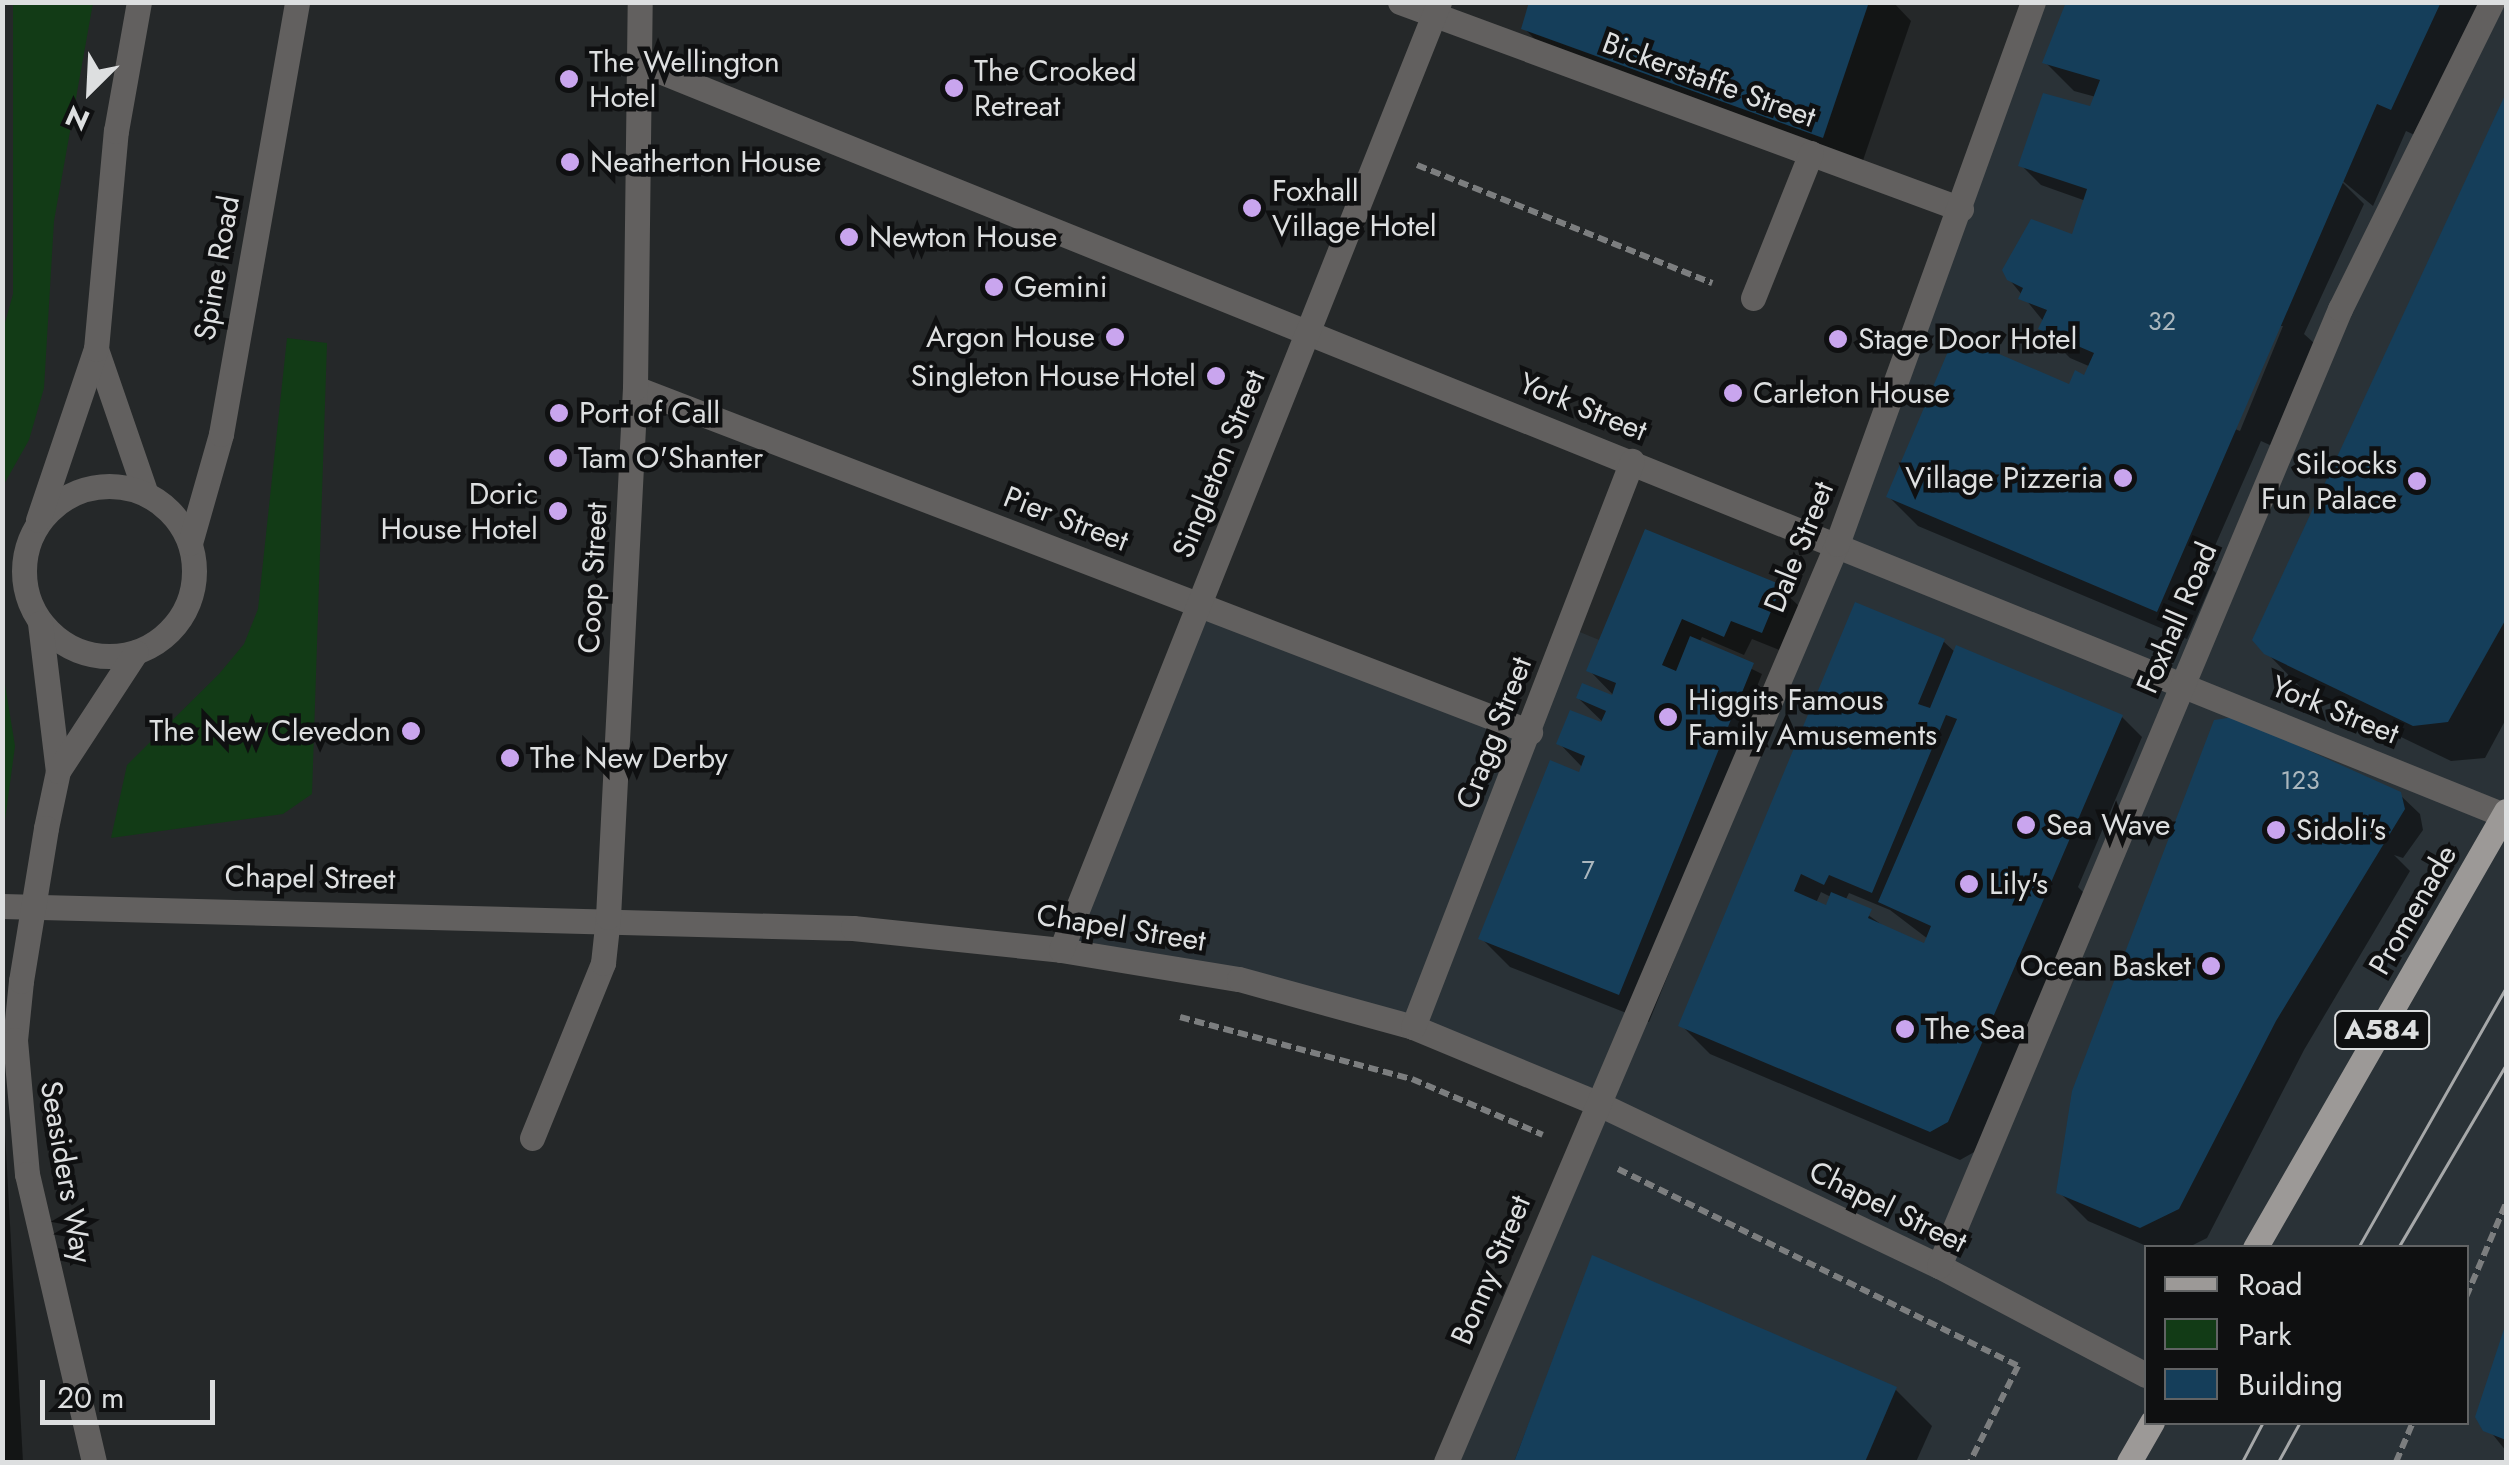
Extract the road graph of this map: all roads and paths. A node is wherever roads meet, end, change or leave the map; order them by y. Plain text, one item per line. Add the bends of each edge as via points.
1 (139, 2) edge
2 (298, 2) edge
3 (640, 2) edge
4 (1400, 2) edge
5 (2032, 2) edge
6 (2492, 2) edge
7 (1437, 8) edge
8 (637, 62) junction
9 (1379, 150) junction
10 (1811, 153) junction
11 (1961, 209) junction
12 (1753, 298) joint
13 (1307, 331) junction
14 (96, 349) junction
15 (635, 388) junction
16 (1632, 461) junction
17 (146, 494) junction
18 (37, 524) junction
19 (190, 543) junction
20 (1837, 544) junction
21 (1198, 605) junction
22 (40, 622) junction
23 (136, 652) junction
24 (2185, 683) junction
25 (1530, 732) junction
26 (58, 771) junction
27 (2505, 813) edge
28 (2, 906) edge
29 (608, 917) junction
30 (1061, 950) junction
31 (1164, 1013) dead end
32 (1413, 1027) junction
33 (1599, 1104) junction
34 (532, 1138) dead end
35 (1579, 1151) junction
36 (2506, 1203) edge
37 (2256, 1245) edge
38 (1939, 1266) junction
39 (2469, 1290) edge
40 (2144, 1374) edge
41 (2150, 1425) edge
42 (2412, 1425) edge
43 (94, 1462) edge
44 (1446, 1462) edge
45 (1970, 1462) edge
46 (2129, 1462) edge
47 (2396, 1462) edge

1 - 14 street, Seasiders Way via 116,131
2 - 19 street, Spine Road via 221,434
3 - 8 street, Coop Street
4 - 7 street, Bickerstaffe Street
5 - 11 street, Dale Street
6 - 24 street, Foxhall Road via 2340,309
7 - 9 street, Singleton Street
7 - 10 street, Bickerstaffe Street
8 - 13 street, York Street
8 - 15 street, Coop Street
9 - 12 path
9 - 13 street, Singleton Street
10 - 11 street, Bickerstaffe Street
10 - 12 street
11 - 20 street, Dale Street
13 - 16 street, York Street
13 - 21 street, Singleton Street
14 - 17 street, Seasiders Way
14 - 18 street, Seasiders Way
15 - 21 street, Pier Street
15 - 29 street, Coop Street
16 - 20 street, York Street
16 - 25 street, Cragg Street
17 - 18 street via 110,486 74,492
17 - 19 street, Seasiders Way via 165,506
18 - 22 street, Seasiders Way via 23,574
19 - 23 street, Seasiders Way via 191,597 178,621
20 - 24 street, York Street
20 - 33 street, Dale Street
21 - 25 street, Pier Street
21 - 30 street, Singleton Street
22 - 23 street via 83,652
22 - 26 street, Seasiders Way
23 - 26 street, Seasiders Way
24 - 27 street, York Street
24 - 38 street, Foxhall Road
25 - 32 street, Cragg Street
26 - 43 street, Seasiders Way, bridge via 15,1040 27,1174
27 - 37 main road, Promenade / A584
28 - 29 street, Chapel Street
29 - 30 street, Chapel Street via 854,928
29 - 34 street, Coop Street via 603,963
30 - 32 street, Chapel Street via 1239,979
31 - 35 path via 1412,1079
32 - 33 street, Chapel Street
33 - 35 street, Bonny Street
33 - 38 street, Chapel Street
35 - 44 street, Bonny Street
35 - 45 path via 2018,1366
36 - 39 path
38 - 40 street, Chapel Street
41 - 46 main road
42 - 47 path

